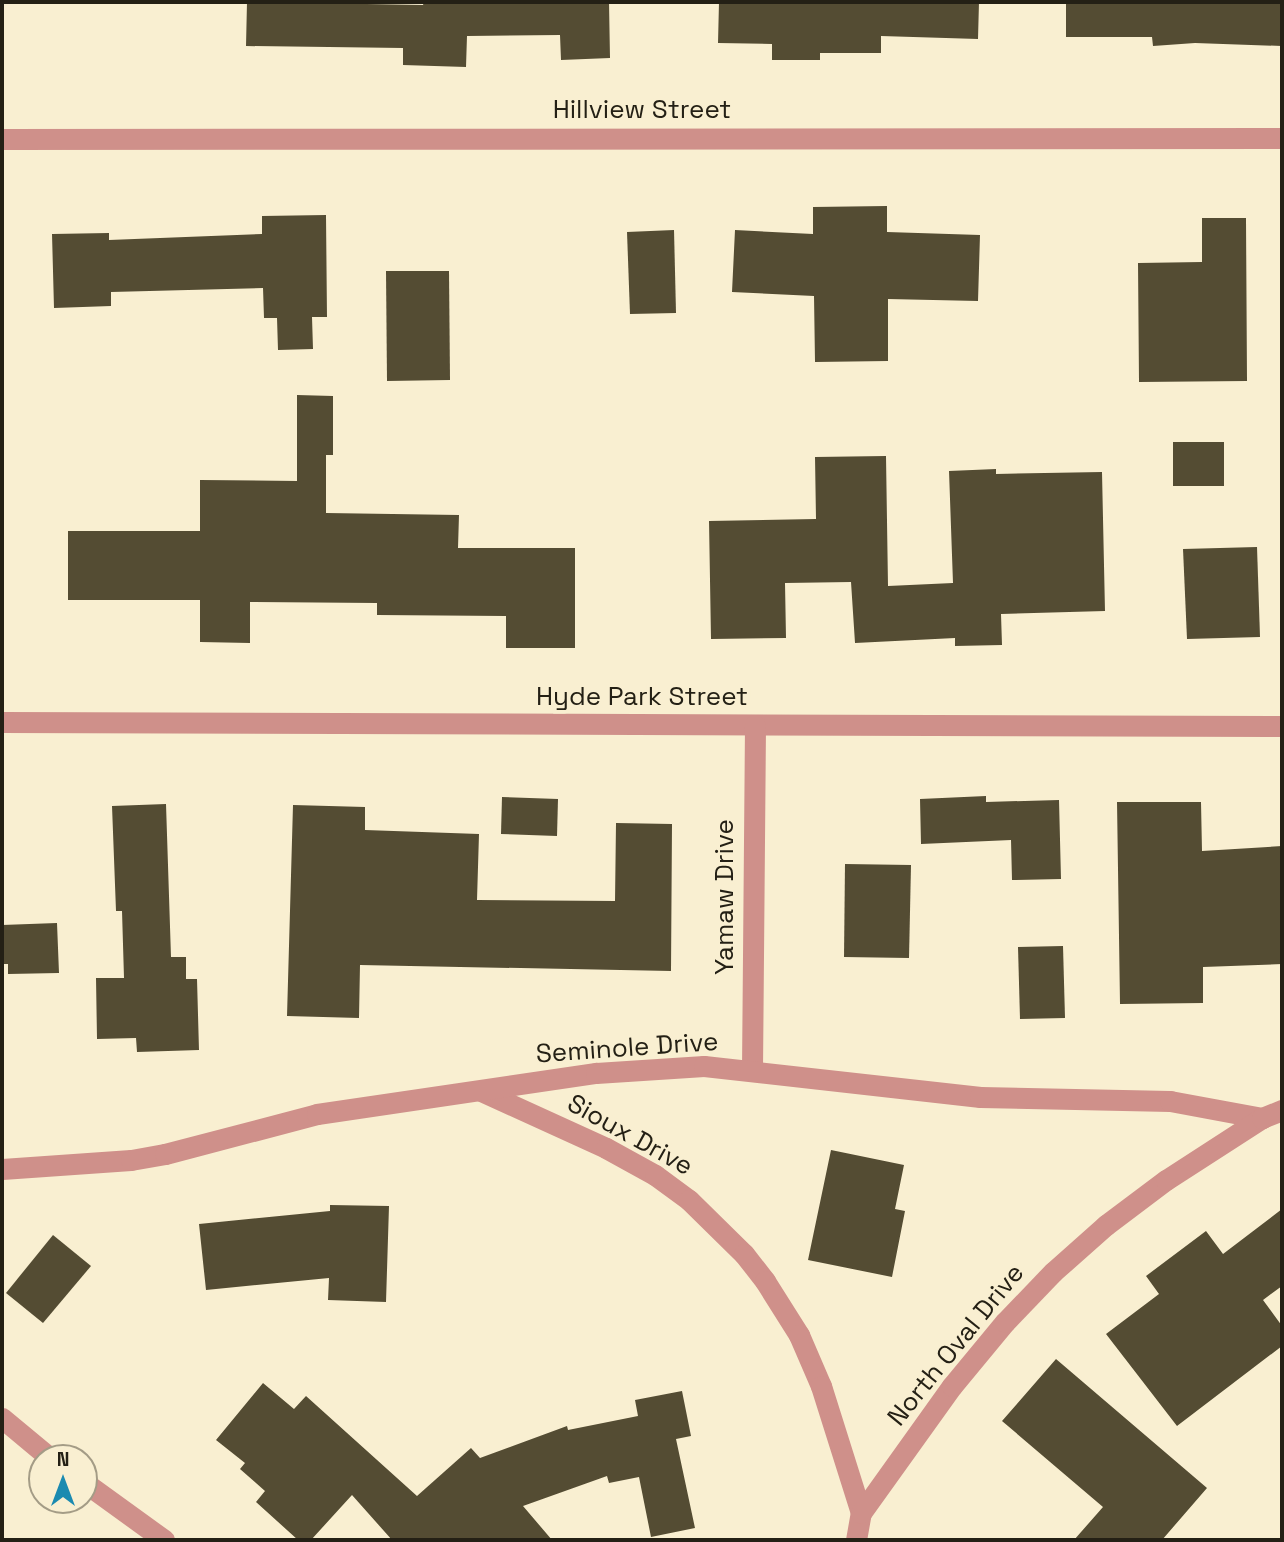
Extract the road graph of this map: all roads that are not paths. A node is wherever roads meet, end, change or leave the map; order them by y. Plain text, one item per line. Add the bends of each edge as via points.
1 (1282, 138) edge
2 (2, 139) edge
3 (2, 722) edge
4 (755, 725) junction
5 (1282, 726) edge
6 (752, 1070) junction
7 (481, 1091) junction
8 (1272, 1114) edge
9 (2, 1169) edge
10 (2, 1418) edge
11 (33, 1444) edge
12 (98, 1492) edge
13 (861, 1513) junction
14 (164, 1540) edge
15 (856, 1540) edge

1 - 2 street, Hillview Street
3 - 4 street, Hyde Park Street
4 - 5 street, Hyde Park Street
4 - 6 street, Yamaw Drive
6 - 7 street, Seminole Drive via 704,1066 596,1073
6 - 8 street, Seminole Drive via 980,1097 1170,1101
7 - 9 street, Seminole Drive via 317,1114 131,1160
7 - 13 street, Sioux Drive via 655,1175 689,1200 744,1254 799,1335 821,1386
8 - 13 street, North Oval Drive via 1156,1188 1053,1272 952,1386
10 - 11 street
12 - 14 street
13 - 15 street

